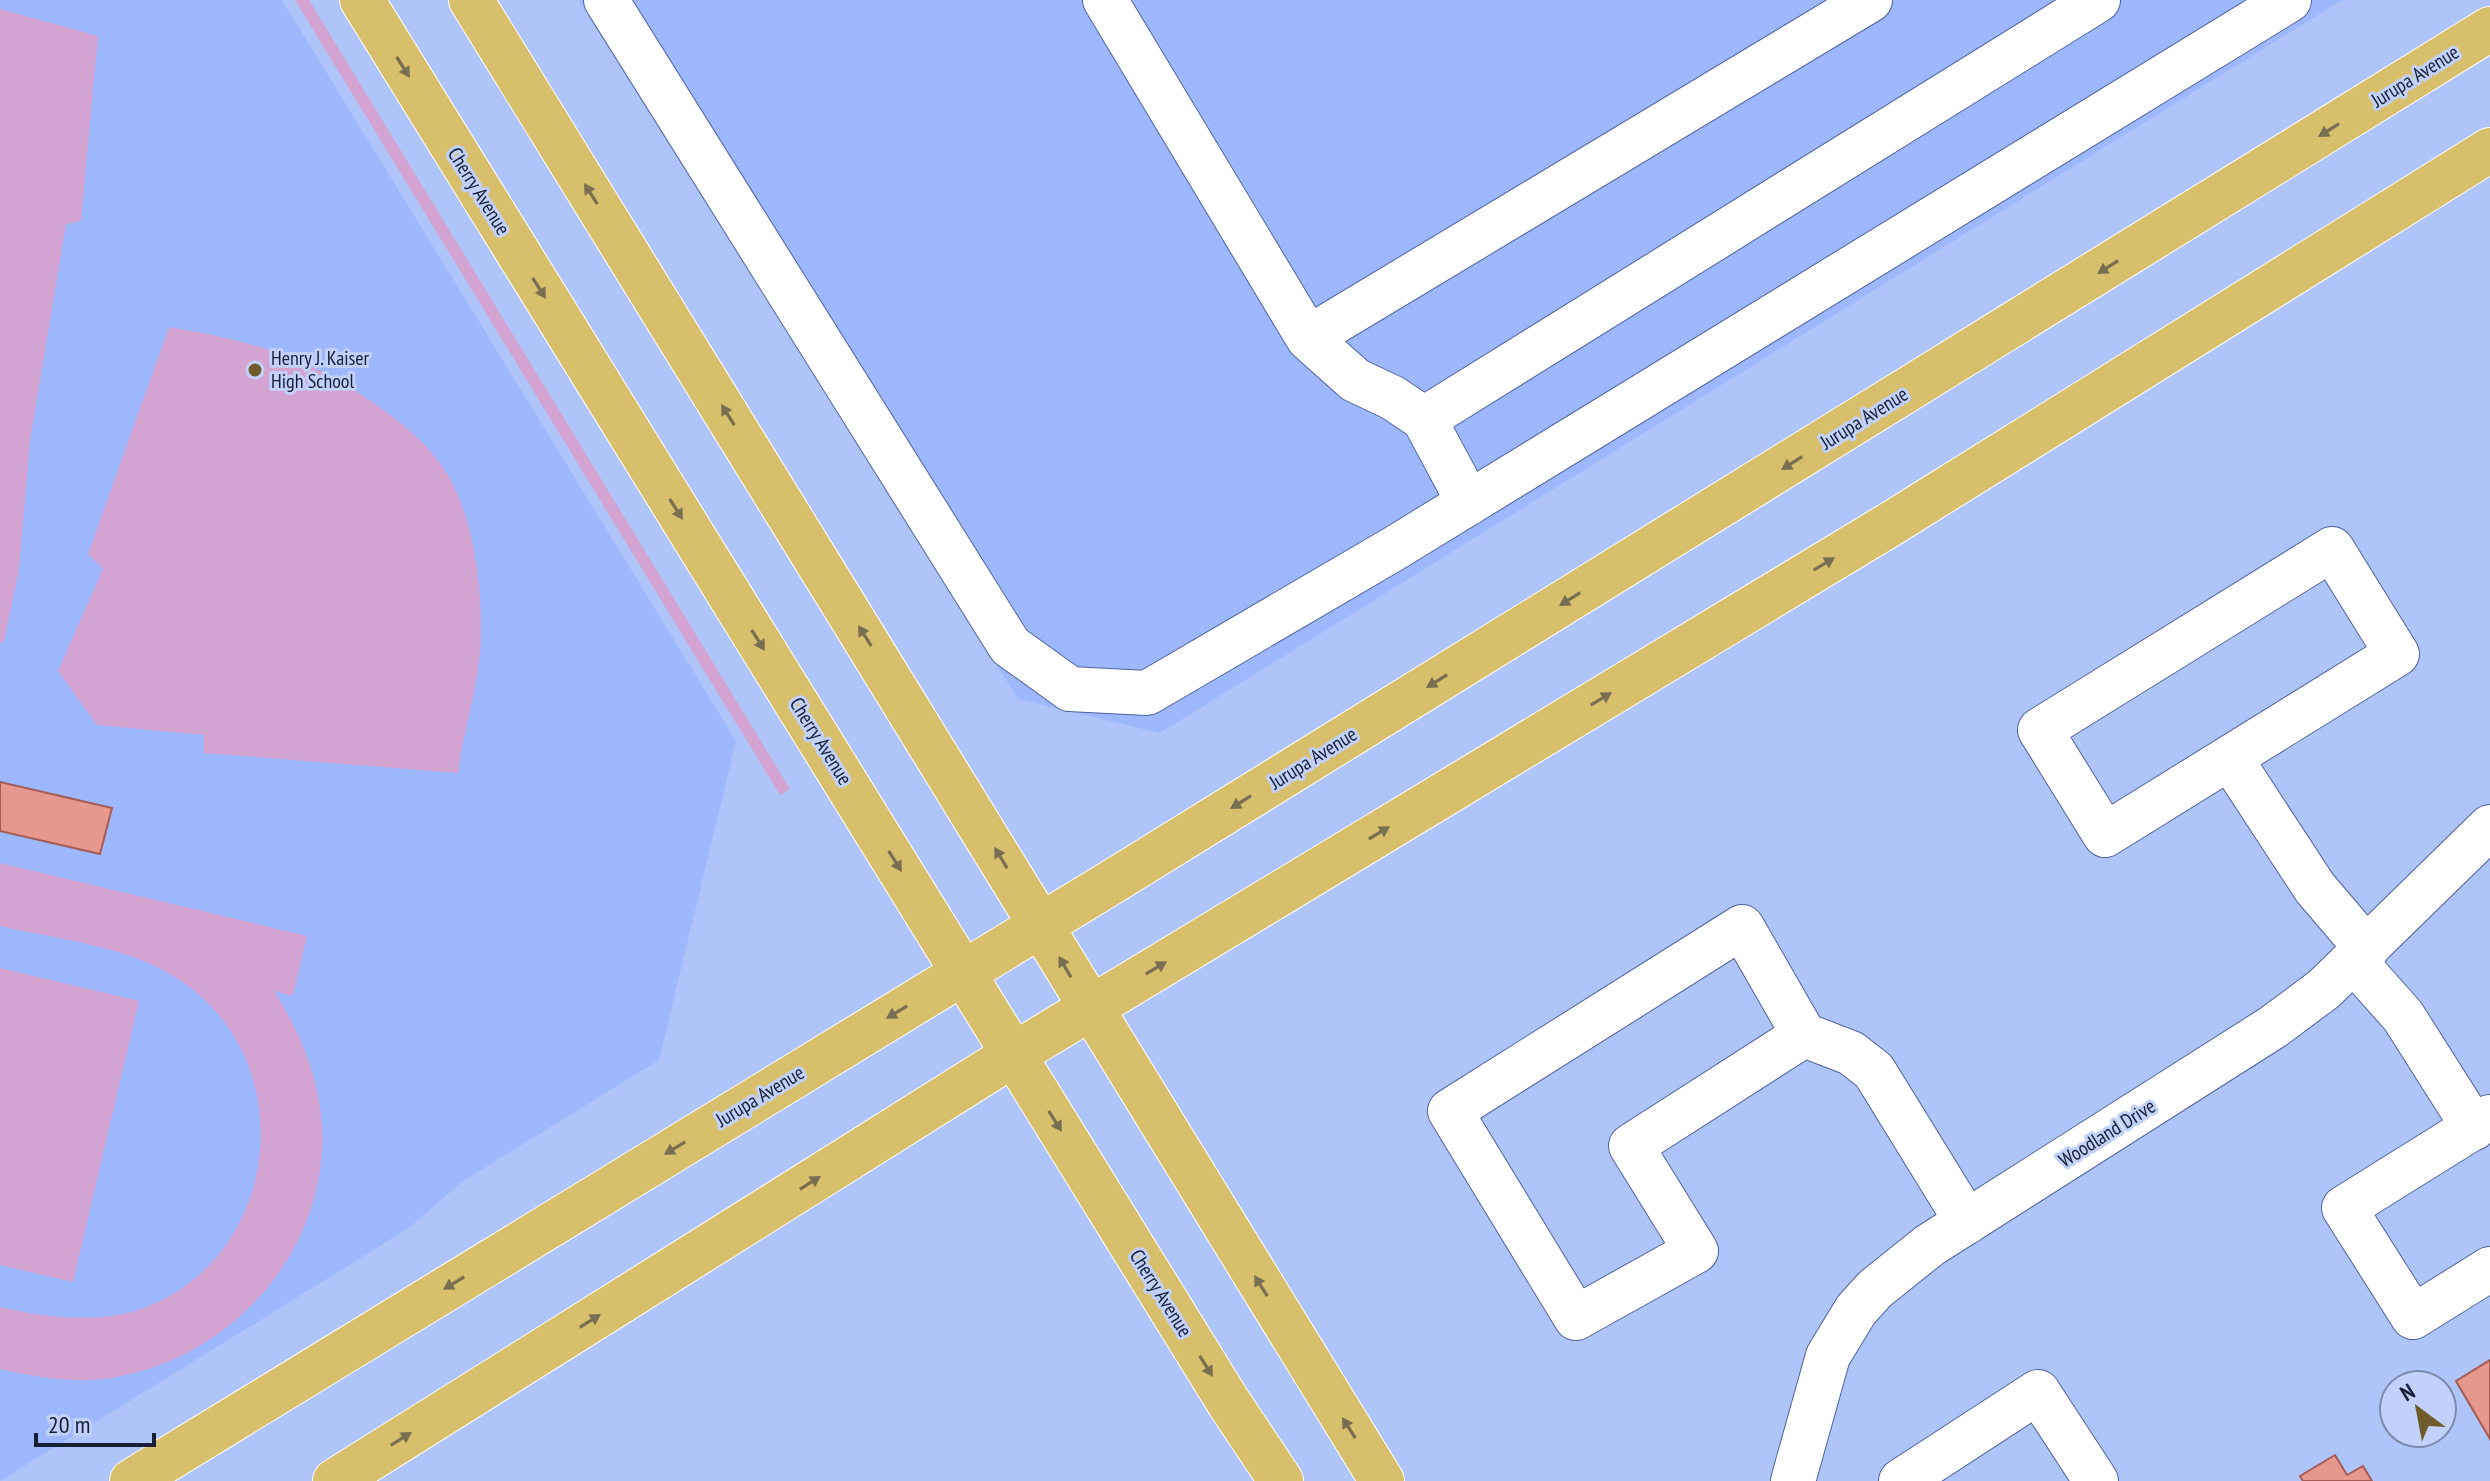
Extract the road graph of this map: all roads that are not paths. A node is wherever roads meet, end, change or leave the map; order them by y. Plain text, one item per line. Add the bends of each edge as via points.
1 (362, 0) edge
2 (471, 0) edge
3 (606, 0) edge
4 (1105, 0) edge
5 (1870, 0) edge
6 (2289, 0) edge
7 (2094, 1) edge
8 (2490, 29) edge
9 (2490, 150) edge
10 (1308, 338) junction
11 (1424, 419) junction
12 (1469, 503) junction
13 (2230, 758) junction
14 (2490, 827) edge
15 (1041, 925) junction
16 (2361, 955) junction
17 (964, 973) junction
18 (1090, 1009) junction
19 (1804, 1035) junction
20 (1013, 1055) junction
21 (2482, 1122) edge
22 (1967, 1222) junction
23 (2490, 1269) edge
24 (132, 1481) edge
25 (335, 1481) edge
26 (1281, 1481) edge
27 (1382, 1481) edge
28 (1793, 1481) edge
29 (1901, 1481) edge
30 (2096, 1481) edge

1 -> 17 main road, Cherry Avenue
15 -> 2 main road
3 - 12 street via 1010,646 1070,689 1147,693
4 - 10 street
5 - 10 street
6 - 12 street
7 - 11 street
8 -> 15 main road, Jurupa Avenue
18 -> 9 main road via 1889,525
10 - 11 street via 1355,380
11 - 12 street
13 - 13 street via 2397,654 2332,549 2040,730 2105,835
13 - 16 street
14 - 16 street, Woodland Drive
15 - 17 main road, Jurupa Avenue
18 -> 15 main road
16 - 21 street
16 - 22 street, Woodland Drive via 2273,1027
17 - 20 main road, Cherry Avenue
17 -> 24 main road, Jurupa Avenue
18 - 20 main road
27 -> 18 main road
19 - 19 street via 1742,927 1450,1111 1576,1318 1696,1251 1631,1146
19 - 22 street via 1851,1053 1874,1071
25 -> 20 main road
20 -> 26 main road, Cherry Avenue
21 - 23 street via 2344,1208 2413,1317
22 - 28 street, Woodland Drive via 1896,1270 1849,1321 1828,1356
29 - 30 street via 2038,1392

